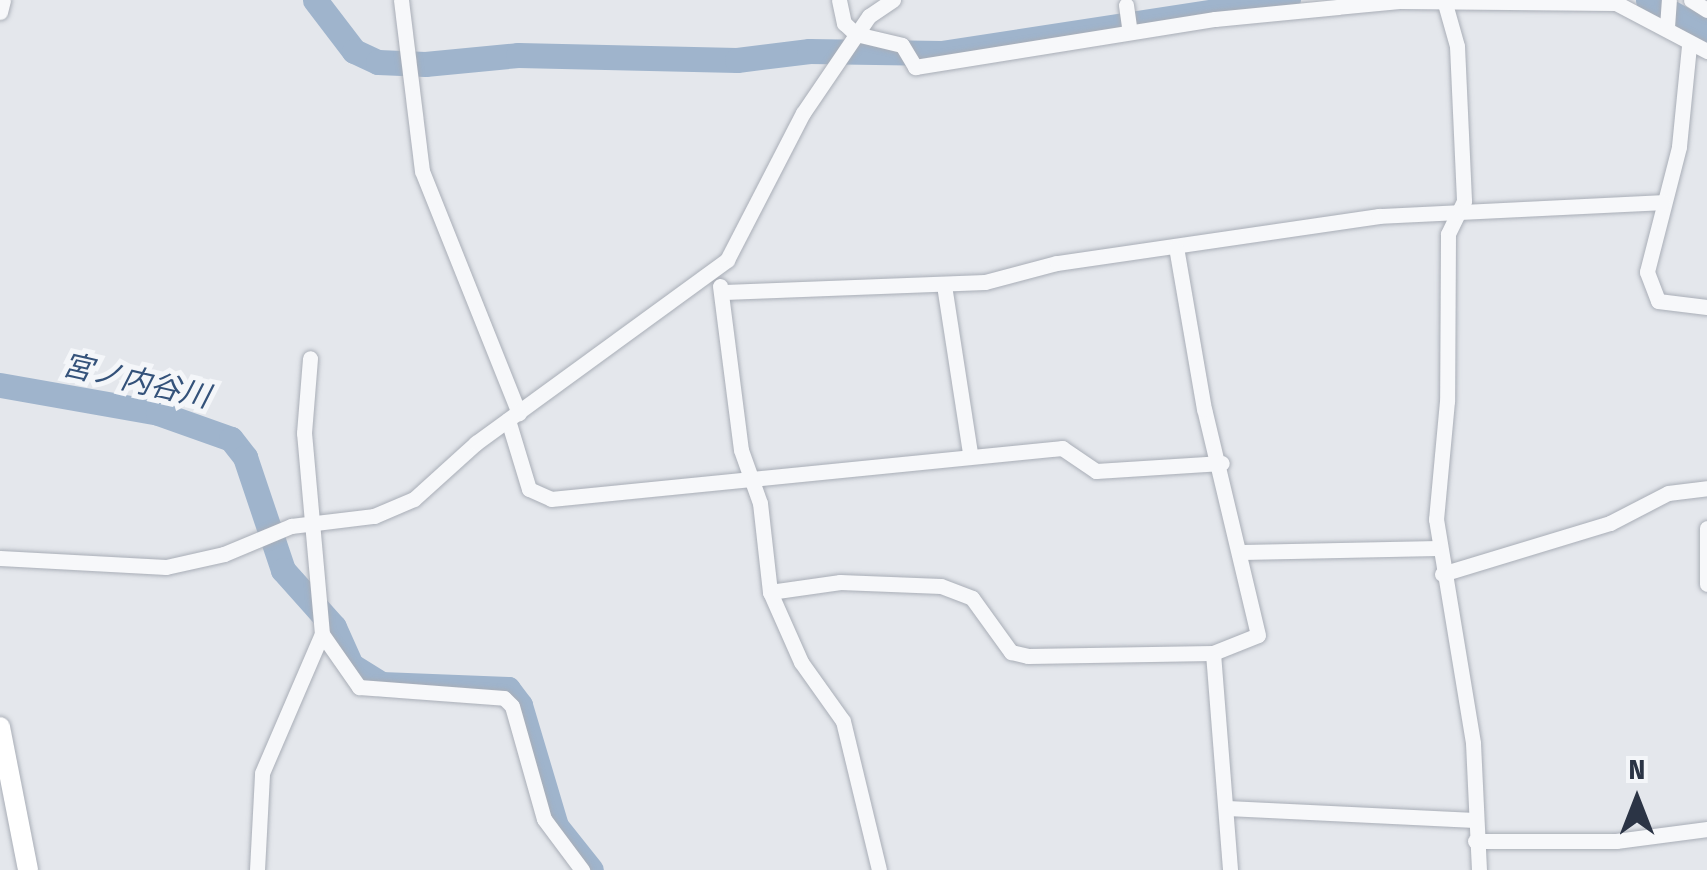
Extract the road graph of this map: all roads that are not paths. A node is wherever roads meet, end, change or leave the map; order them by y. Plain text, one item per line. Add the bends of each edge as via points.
1 (3, 0) edge
2 (401, 0) edge
3 (839, 0) edge
4 (893, 0) edge
5 (1444, 0) edge
6 (1669, 0) edge
7 (1691, 0) edge
8 (1126, 7) dead end
9 (1707, 10) edge
10 (0, 12) edge
11 (1668, 24) junction
12 (1130, 30) junction
13 (852, 38) junction
14 (1689, 46) junction
15 (1707, 52) edge
16 (1663, 202) junction
17 (1455, 214) junction
18 (1176, 248) junction
19 (713, 274) junction
20 (944, 286) junction
21 (724, 292) junction
22 (1707, 307) edge
23 (310, 358) dead end
24 (514, 416) junction
25 (970, 453) junction
26 (1222, 463) junction
27 (753, 482) junction
28 (1707, 488) edge
29 (312, 521) junction
30 (1707, 528) edge
31 (1438, 548) junction
32 (1242, 552) junction
33 (0, 558) edge
34 (1442, 574) junction
35 (1707, 584) edge
36 (770, 592) junction
37 (323, 630) junction
38 (1213, 653) junction
39 (0, 727) edge
40 (1227, 808) junction
41 (1475, 820) junction
42 (1707, 828) edge
43 (1475, 841) junction
44 (28, 870) edge
45 (257, 870) edge
46 (582, 870) edge
47 (879, 870) edge
48 (1230, 870) edge
49 (1479, 870) edge

1 - 10 street
2 - 24 street via 432,208
3 - 13 street
4 - 13 street
5 - 11 street via 1616,3
5 - 12 street
5 - 17 street via 1458,46 1464,126 1464,201
6 - 11 street
7 - 9 street
8 - 12 street
11 - 14 street
12 - 13 street via 914,67 907,54
13 - 19 street via 766,178 739,243
14 - 15 street
14 - 16 street via 1679,147
16 - 17 street via 1539,203
16 - 22 street via 1648,256 1652,297
17 - 18 street via 1380,216
17 - 31 street via 1448,248
18 - 20 street
18 - 26 street via 1204,408
19 - 21 street
19 - 24 street via 658,307
20 - 21 street
20 - 25 street
21 - 27 street via 730,378
23 - 29 street via 304,433
24 - 27 street via 536,497
24 - 29 street via 398,509
25 - 26 street via 1062,448 1096,470
25 - 27 street
26 - 32 street
27 - 36 street
28 - 34 street via 1668,493 1610,523
29 - 33 street via 166,567
29 - 37 street
30 - 35 street
31 - 32 street
31 - 34 street
32 - 38 street via 1258,635
34 - 41 street via 1473,743
36 - 38 street via 840,582 942,586 972,598 1011,652
36 - 47 street via 801,662 843,721
37 - 45 street via 262,773 255,806
37 - 46 street via 359,687 504,698 512,706 544,820
38 - 40 street
39 - 44 main road
40 - 41 street
40 - 48 street
41 - 43 street
42 - 43 street via 1616,841
43 - 49 street

